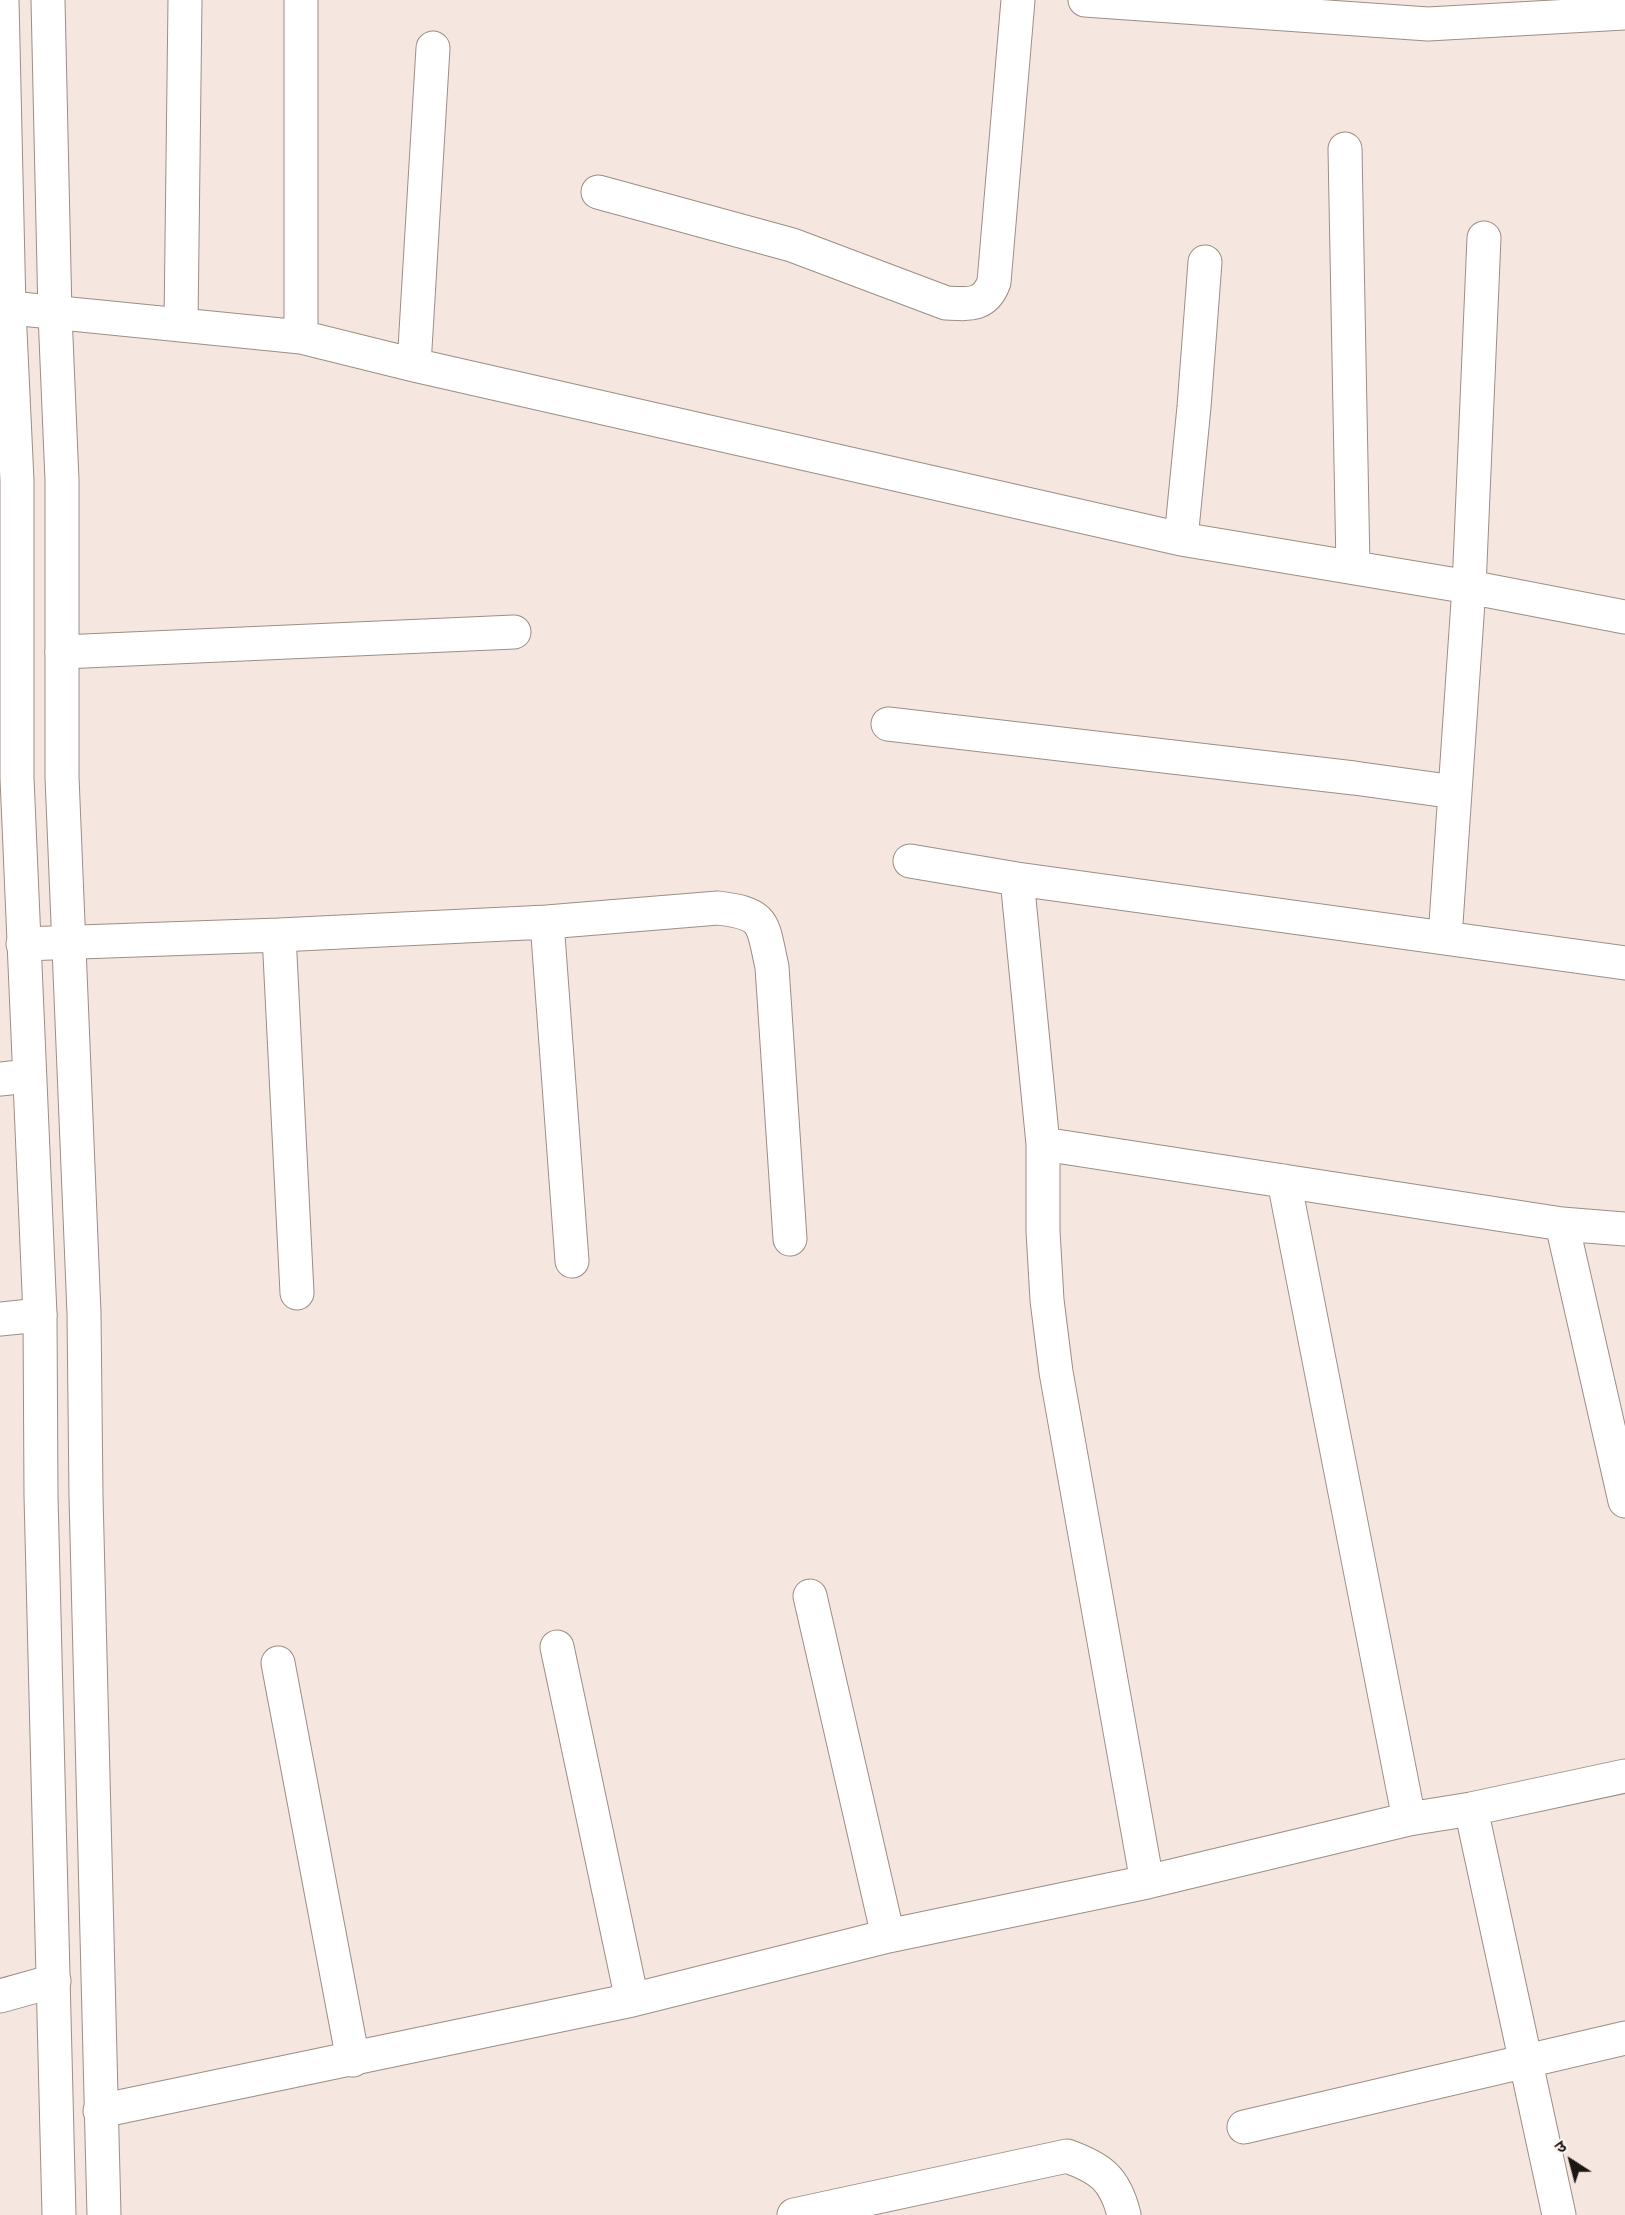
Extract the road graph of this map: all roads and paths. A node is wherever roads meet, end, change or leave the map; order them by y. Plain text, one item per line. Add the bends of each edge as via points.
1 (3, 0) edge
2 (48, 0) edge
3 (184, 0) edge
4 (301, 0) edge
5 (1018, 0) edge
6 (1084, 0) edge
7 (1625, 13) edge
8 (433, 48) dead end
9 (1345, 149) dead end
10 (598, 192) dead end
11 (1484, 238) dead end
12 (1205, 262) dead end
13 (4, 308) edge
14 (55, 314) junction
15 (181, 324) junction
16 (301, 337) junction
17 (414, 365) junction
18 (8, 482) edge
19 (1181, 539) junction
20 (1353, 567) junction
21 (1469, 587) junction
22 (1625, 617) edge
23 (514, 632) dead end
24 (63, 652) junction
25 (888, 724) dead end
26 (8, 779) edge
27 (1455, 792) junction
28 (910, 861) dead end
29 (1017, 879) junction
30 (547, 922) junction
31 (279, 935) junction
32 (1445, 938) junction
33 (68, 942) junction
34 (23, 944) junction
35 (1625, 963) edge
36 (14, 1077) edge
37 (1043, 1144) junction
38 (1284, 1181) junction
39 (1562, 1224) junction
40 (1625, 1229) edge
41 (790, 1239) dead end
42 (572, 1260) dead end
43 (297, 1293) dead end
44 (40, 1315) junction
45 (0, 1319) edge
46 (1625, 1501) edge
47 (810, 1596) dead end
48 (557, 1647) dead end
49 (278, 1663) dead end
50 (1625, 1776) edge
51 (1471, 1809) junction
52 (1409, 1818) junction
53 (1146, 1882) junction
54 (888, 1936) junction
55 (54, 1981) junction
56 (0, 1996) edge
57 (632, 2000) junction
58 (1625, 2038) edge
59 (353, 2060) junction
60 (1526, 2060) junction
61 (100, 2111) junction
62 (1244, 2127) dead end
63 (56, 2214) edge
64 (104, 2215) edge
65 (794, 2215) edge
66 (1124, 2215) edge
67 (1558, 2215) edge

1 - 13 street
2 - 14 street
3 - 15 street
4 - 16 street
5 - 10 street via 994,282 982,299 971,304 946,303 792,244
6 - 7 street via 1428,24
8 - 17 street
9 - 20 street
11 - 21 street
12 - 19 street
13 - 14 street
13 - 18 street
14 - 15 street
14 - 24 street via 62,480
15 - 16 street
16 - 17 street
17 - 19 street
18 - 26 street
19 - 20 street
20 - 21 street
21 - 22 street
21 - 27 street
23 - 24 street
24 - 33 street via 62,777
25 - 27 street
26 - 34 street
27 - 32 street
28 - 29 street
29 - 32 street
29 - 37 street
30 - 31 street
30 - 41 street via 718,908 756,917 763,929 772,967
30 - 42 street
31 - 33 street
31 - 43 street
32 - 35 street
33 - 34 street
33 - 61 street via 84,1313
34 - 36 street
36 - 44 street
37 - 38 street
37 - 53 street via 1043,1230 1055,1362
38 - 39 street
38 - 52 street
39 - 40 street
39 - 46 street
44 - 45 street
44 - 55 street
47 - 54 street
48 - 57 street
49 - 59 street
50 - 51 street
51 - 52 street
51 - 60 street
52 - 53 street
53 - 54 street
54 - 57 street
55 - 56 street
55 - 63 street
57 - 59 street
58 - 60 street
59 - 61 street
60 - 62 street
60 - 67 street
61 - 64 street
65 - 66 street via 1067,2156 1103,2173

